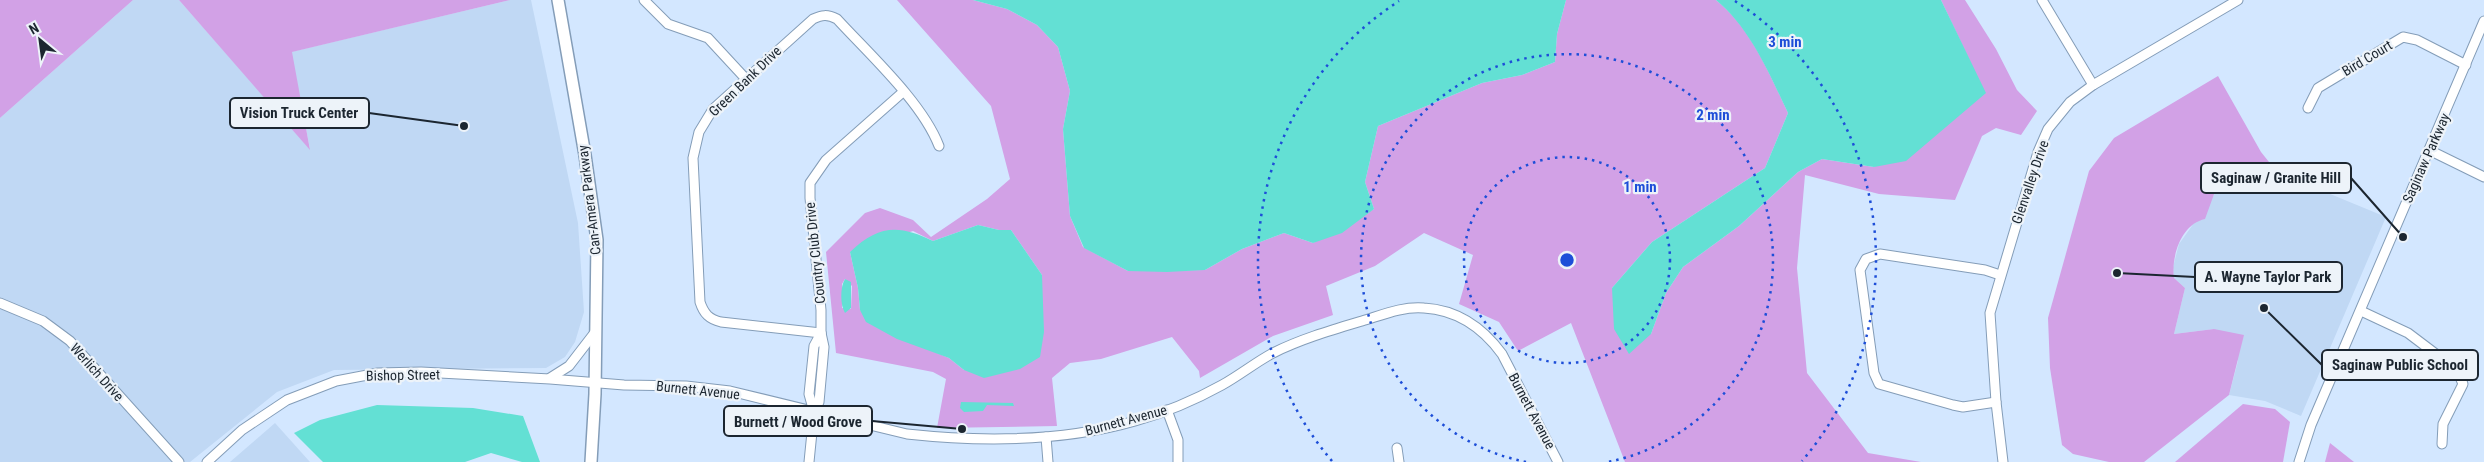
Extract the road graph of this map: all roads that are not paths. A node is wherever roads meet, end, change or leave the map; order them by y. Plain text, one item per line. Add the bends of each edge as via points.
1 (558, 0) edge
2 (644, 0) edge
3 (2042, 0) edge
4 (2238, 0) edge
5 (2484, 21) edge
6 (2466, 65) junction
7 (745, 78) junction
8 (2093, 85) junction
9 (903, 92) junction
10 (2308, 108) dead end
11 (939, 146) dead end
12 (2429, 150) junction
13 (2484, 177) edge
14 (2000, 275) junction
15 (0, 303) edge
16 (2361, 311) junction
17 (596, 331) junction
18 (821, 333) junction
19 (550, 379) junction
20 (596, 382) junction
21 (1996, 402) junction
22 (1167, 410) junction
23 (814, 412) junction
24 (1046, 437) junction
25 (2442, 444) dead end
26 (1397, 448) dead end
27 (179, 462) edge
28 (207, 462) edge
29 (591, 462) edge
30 (809, 462) edge
31 (1048, 462) edge
32 (1178, 462) edge
33 (1399, 462) edge
34 (1558, 462) edge
35 (2003, 462) edge
36 (2300, 462) edge

1 - 17 main road, Can-Amera Parkway via 597,240
2 - 7 street via 668,24 708,38
3 - 8 street
4 - 8 street, Glenvalley Drive
5 - 6 street, Saginaw Parkway
6 - 10 street, Bird Court via 2417,40 2403,37 2318,88
6 - 12 street, Saginaw Parkway
7 - 9 street, Green Bank Drive via 813,19 822,15 837,18
7 - 18 street, Green Bank Drive via 704,121 695,144 693,183 700,302 703,311 715,321
8 - 14 street, Glenvalley Drive via 2070,102 2048,129
9 - 11 street, Green Bank Drive via 932,128
9 - 18 street, Country Club Drive via 826,160 810,183
12 - 13 street
12 - 16 street, Saginaw Parkway
14 - 21 street, Glenvalley Drive via 1990,313
14 - 21 street via 1880,254 1866,259 1860,270 1874,373 1879,384 1953,405
15 - 27 street, Werlich Drive via 43,321 70,341
16 - 25 street via 2408,333 2461,376 2463,384 2443,424
16 - 36 street, Saginaw Parkway via 2308,432
17 - 19 street via 569,366
17 - 20 main road, Can-Amera Parkway
18 - 23 street, Country Club Drive via 814,346 809,394
19 - 20 street, Bishop Street
19 - 28 street, Bishop Street via 413,372 342,379 304,392 261,415
20 - 23 street, Burnett Avenue via 730,391
20 - 29 main road, Can-Amera Parkway
21 - 35 street, Glenvalley Drive
22 - 24 street, Burnett Avenue via 1113,427
22 - 32 street via 1178,440
22 - 34 street, Burnett Avenue via 1221,386 1290,345 1394,311 1423,307 1445,311 1469,321 1494,343
23 - 24 street, Burnett Avenue via 906,434
23 - 30 street, Country Club Drive
24 - 31 street
26 - 33 street

